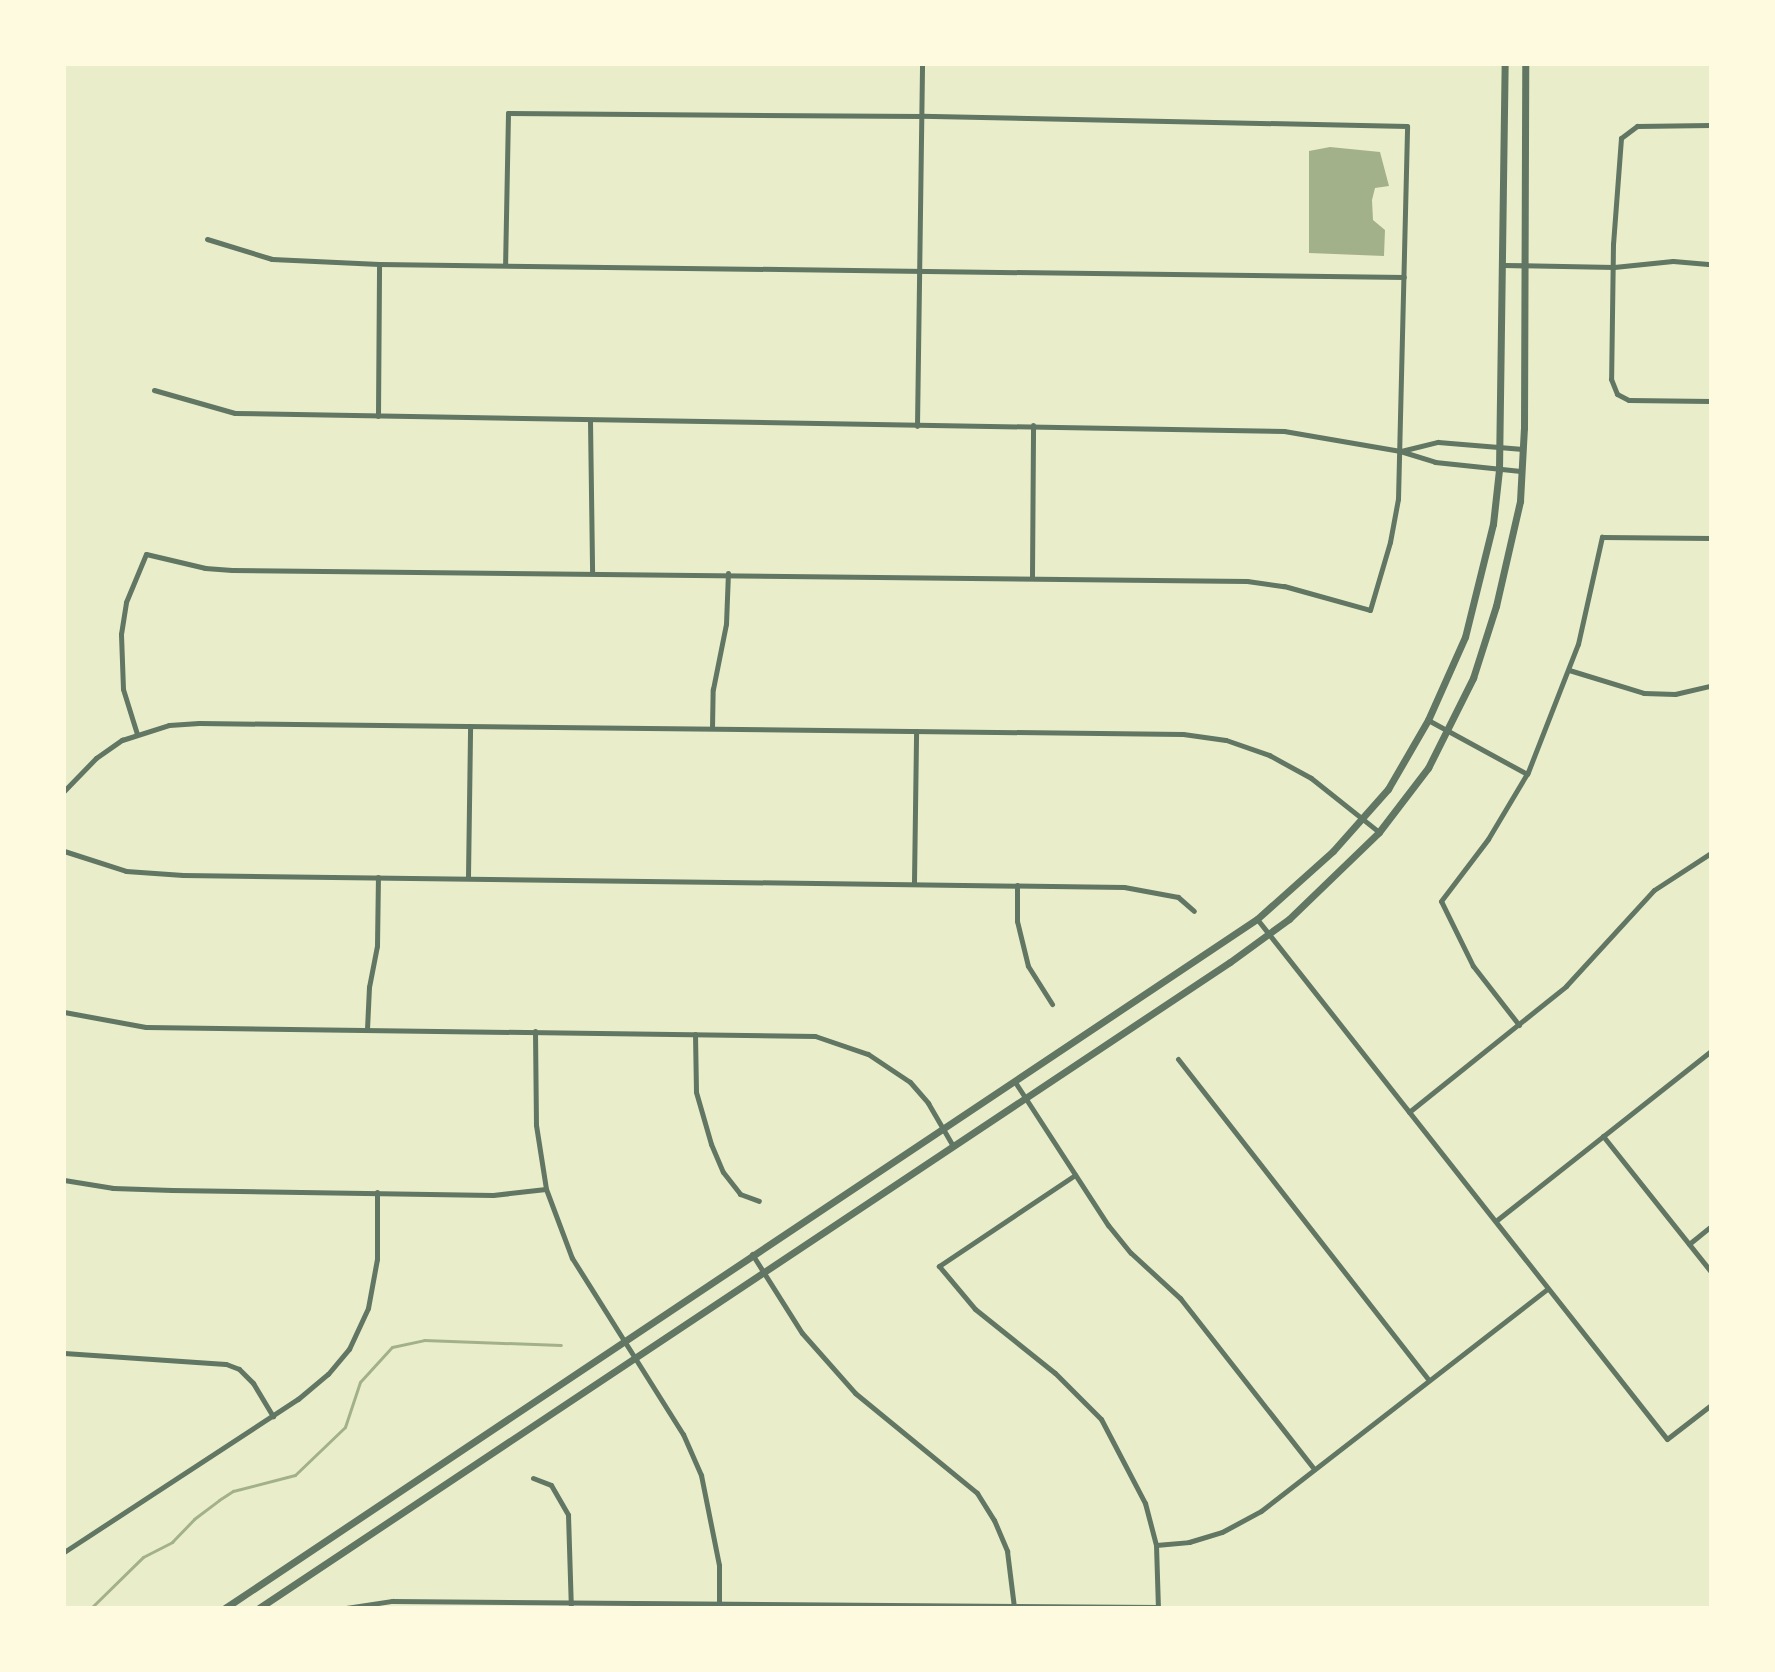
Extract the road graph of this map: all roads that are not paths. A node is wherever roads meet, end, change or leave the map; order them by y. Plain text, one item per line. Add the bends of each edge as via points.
1 (922, 64) edge
2 (1505, 64) edge
3 (1525, 64) edge
4 (921, 116) junction
5 (1711, 125) edge
6 (207, 239) dead end
7 (379, 264) junction
8 (505, 264) junction
9 (1711, 264) edge
10 (1504, 265) junction
11 (1523, 265) junction
12 (1613, 267) junction
13 (919, 271) junction
14 (1404, 277) junction
15 (154, 390) dead end
16 (1711, 401) edge
17 (378, 416) junction
18 (590, 421) junction
19 (1033, 425) junction
20 (917, 426) junction
21 (1500, 447) junction
22 (1523, 449) junction
23 (1400, 451) junction
24 (1499, 470) junction
25 (1521, 471) junction
26 (1711, 538) edge
27 (592, 572) junction
28 (728, 573) junction
29 (1032, 577) junction
30 (1569, 670) junction
31 (1711, 686) edge
32 (1428, 720) junction
33 (470, 725) junction
34 (712, 728) junction
35 (1446, 730) junction
36 (916, 731) junction
37 (137, 734) junction
38 (1527, 774) junction
39 (64, 791) edge
40 (1363, 817) junction
41 (1379, 832) junction
42 (64, 851) edge
43 (1711, 853) edge
44 (378, 877) junction
45 (468, 877) junction
46 (914, 882) junction
47 (1017, 885) junction
48 (1194, 911) dead end
49 (1257, 919) junction
50 (1269, 933) junction
51 (1052, 1004) dead end
52 (64, 1012) edge
53 (1519, 1025) junction
54 (367, 1029) junction
55 (535, 1031) junction
56 (695, 1034) junction
57 (1711, 1051) edge
58 (1178, 1059) dead end
59 (1015, 1082) junction
60 (1025, 1098) junction
61 (1409, 1112) junction
62 (945, 1128) junction
63 (1603, 1136) junction
64 (953, 1146) junction
65 (1075, 1175) junction
66 (64, 1180) edge
67 (546, 1189) junction
68 (377, 1192) junction
69 (759, 1201) dead end
70 (1497, 1220) junction
71 (1711, 1226) edge
72 (1689, 1244) junction
73 (752, 1254) junction
74 (1711, 1272) edge
75 (763, 1273) junction
76 (1547, 1289) junction
77 (623, 1342) junction
78 (64, 1353) edge
79 (636, 1358) junction
80 (1429, 1380) junction
81 (1711, 1405) edge
82 (273, 1416) junction
83 (1314, 1469) junction
84 (533, 1478) dead end
85 (1156, 1545) junction
86 (64, 1552) edge
87 (719, 1603) junction
88 (571, 1605) edge
89 (1014, 1607) edge
90 (1158, 1607) edge
91 (225, 1608) edge
92 (259, 1608) edge
93 (346, 1608) edge

1 - 4 street
2 - 10 street
3 - 11 street
4 - 8 street via 508,113
4 - 13 street
4 - 14 street via 1407,126
5 - 12 street via 1637,126 1624,132
6 - 7 street via 272,259
7 - 8 street
7 - 17 street
8 - 13 street
9 - 12 street via 1673,261
10 - 11 street
10 - 21 street
11 - 12 street
11 - 22 street
12 - 16 street via 1611,379 1619,396 1632,401
13 - 14 street
13 - 20 street
14 - 23 street
15 - 17 street via 235,413
17 - 18 street
18 - 20 street
18 - 27 street
19 - 20 street
19 - 23 street via 1284,431
19 - 29 street
21 - 22 street
21 - 23 street via 1438,442
21 - 24 street
22 - 25 street
23 - 24 street via 1435,462
23 - 29 street via 1390,542 1370,610 1247,581
24 - 25 street
24 - 32 street via 1478,594
25 - 35 street via 1520,501 1496,606 1473,678
26 - 30 street via 1602,537
27 - 28 street
27 - 37 street via 232,570 146,554 126,602 121,634 123,689
28 - 29 street
28 - 34 street
30 - 31 street via 1644,693 1675,694
30 - 38 street
32 - 35 street
32 - 40 street via 1388,789
33 - 34 street
33 - 37 street via 199,723
33 - 45 street
34 - 36 street
35 - 38 street
35 - 41 street via 1428,768
36 - 40 street via 1183,734 1226,740 1311,778
36 - 46 street
37 - 39 street via 96,758
38 - 53 street via 1441,901 1473,966
40 - 41 street
40 - 49 street via 1294,889
41 - 50 street
42 - 44 street via 126,871
43 - 53 street via 1647,896 1582,971
44 - 45 street
44 - 54 street
45 - 46 street
46 - 47 street
47 - 48 street via 1149,889 1178,897
47 - 51 street via 1017,921 1028,966
49 - 50 street
49 - 59 street
50 - 60 street
50 - 61 street
52 - 54 street via 146,1027
53 - 61 street
54 - 55 street
55 - 56 street
55 - 67 street via 536,1125
56 - 62 street via 815,1036 840,1042 880,1060 910,1082
56 - 69 street via 696,1092 711,1144 740,1194
57 - 63 street
58 - 80 street
59 - 60 street
59 - 62 street
60 - 64 street
60 - 65 street
61 - 70 street
62 - 64 street
62 - 73 street
63 - 70 street
63 - 72 street
64 - 75 street
65 - 83 street via 1108,1225 1180,1298
65 - 85 street via 939,1266 975,1309 1055,1373 1101,1419 1133,1474
66 - 68 street via 128,1189
67 - 68 street via 493,1195
67 - 77 street via 572,1258
68 - 82 street via 377,1259 359,1328 328,1374
70 - 76 street
71 - 72 street
72 - 74 street
73 - 75 street
73 - 77 street
75 - 79 street
75 - 89 street via 802,1333 855,1393 977,1493 1007,1551
76 - 80 street
76 - 81 street via 1667,1439
77 - 79 street
77 - 91 street
78 - 82 street via 226,1364 253,1383
79 - 87 street via 683,1434 701,1475 719,1565
79 - 92 street
80 - 83 street
82 - 86 street
83 - 85 street via 1261,1511 1222,1532
84 - 88 street via 551,1485 568,1515
85 - 90 street
87 - 88 street
87 - 89 street
88 - 93 street via 392,1601
89 - 90 street

